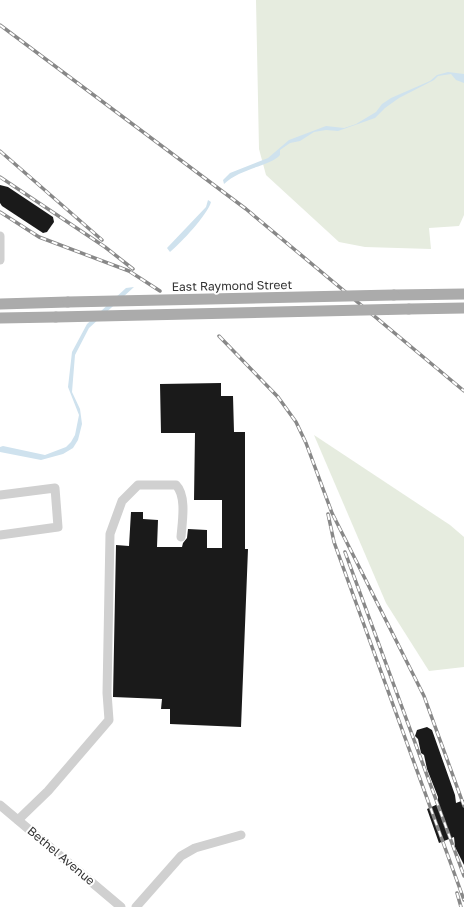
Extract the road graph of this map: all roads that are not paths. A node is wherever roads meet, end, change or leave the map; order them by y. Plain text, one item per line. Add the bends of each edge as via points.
1 (0, 236) edge
2 (0, 260) edge
3 (464, 294) edge
4 (0, 304) edge
5 (464, 308) edge
6 (0, 318) edge
7 (0, 495) edge
8 (0, 535) edge
9 (181, 537) dead end
10 (0, 805) edge
11 (18, 820) junction
12 (241, 835) dead end
13 (121, 907) edge
14 (136, 907) edge

1 - 2 street
3 - 4 main road, East Raymond Street, bridge
5 - 6 main road, bridge
7 - 8 street via 55,488 58,527
9 - 11 street via 181,497 176,486 138,485 122,502 110,534 107,693 109,720 48,791
10 - 11 street, Bethel Avenue
11 - 13 street, Bethel Avenue
12 - 14 street via 195,848 181,856

